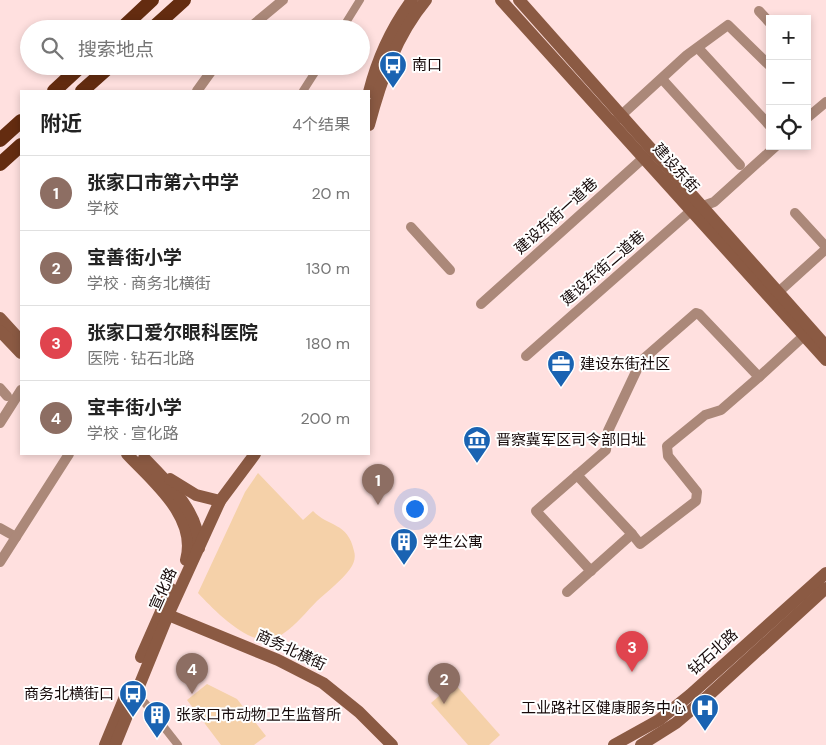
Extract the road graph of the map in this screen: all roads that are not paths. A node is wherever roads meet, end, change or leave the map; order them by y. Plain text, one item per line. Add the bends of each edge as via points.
1 (152, 0) edge
2 (184, 0) edge
3 (283, 0) edge
4 (360, 0) edge
5 (422, 0) edge
6 (518, 0) edge
7 (501, 1) edge
8 (759, 12) dead end
9 (766, 19) edge
10 (131, 20) edge
11 (162, 20) edge
12 (259, 20) edge
13 (348, 20) edge
14 (698, 48) junction
15 (766, 62) edge
16 (71, 75) edge
17 (100, 75) edge
18 (209, 75) edge
19 (313, 75) edge
20 (662, 79) junction
21 (55, 90) edge
22 (83, 90) edge
23 (198, 90) edge
24 (304, 90) edge
25 (370, 90) edge
26 (826, 102) edge
27 (811, 115) edge
28 (617, 119) junction
29 (20, 122) edge
30 (370, 122) edge
31 (766, 122) edge
32 (0, 140) edge
33 (20, 146) edge
34 (772, 150) edge
35 (648, 153) junction
36 (0, 164) edge
37 (740, 165) dead end
38 (697, 209) junction
39 (795, 213) dead end
40 (411, 227) dead end
41 (825, 251) edge
42 (450, 270) dead end
43 (774, 295) junction
44 (481, 304) dead end
45 (0, 318) edge
46 (0, 331) edge
47 (808, 332) junction
48 (20, 340) edge
49 (826, 346) edge
50 (20, 352) edge
51 (526, 356) dead end
52 (826, 360) edge
53 (759, 377) junction
54 (20, 392) edge
55 (0, 423) edge
56 (68, 455) edge
57 (128, 455) edge
58 (246, 455) edge
59 (254, 455) edge
60 (142, 456) edge
61 (577, 475) junction
62 (218, 499) junction
63 (0, 528) edge
64 (632, 534) junction
65 (198, 535) junction
66 (16, 537) junction
67 (199, 548) junction
68 (186, 560) junction
69 (0, 562) edge
70 (591, 571) junction
71 (826, 573) edge
72 (826, 588) edge
73 (567, 592) dead end
74 (164, 613) junction
75 (130, 696) junction
76 (105, 745) edge
77 (114, 745) edge
78 (178, 745) edge
79 (392, 745) edge
80 (614, 745) edge
81 (641, 745) edge

1 - 10 highway
2 - 11 highway
3 - 12 street
4 - 13 street
5 - 25 main road via 396,24
5 - 30 main road via 388,64
6 - 28 main road, 建设东街
7 - 28 main road, 建设东街
8 - 9 street
14 - 15 street via 728,25
14 - 20 street
14 - 31 street
16 - 21 highway
17 - 22 highway
18 - 23 street
19 - 24 street
20 - 28 street
20 - 37 street
26 - 27 street
28 - 35 main road, 建设东街
29 - 32 highway
33 - 36 highway
34 - 38 street, 建设东街二道巷 via 714,202
35 - 38 main road, 建设东街
35 - 44 street, 建设东街一道巷
38 - 43 main road, 建设东街
38 - 51 street, 建设东街二道巷
39 - 41 street
40 - 42 street
41 - 43 street
43 - 47 main road, 建设东街
45 - 48 main road
46 - 50 main road
47 - 49 main road, 建设东街
47 - 52 main road, 建设东街
47 - 53 street
53 - 61 street via 699,314 692,315 641,361 608,431 606,450
53 - 64 street via 721,410 705,415 667,446 668,456 697,492 696,501 640,544
54 - 55 street
56 - 66 street
57 - 68 main road via 174,504 188,544
58 - 62 main road, 宣化路
59 - 62 main road, 宣化路
60 - 62 main road via 182,488 196,495
60 - 65 main road via 182,502
61 - 64 street
61 - 70 street via 536,512
62 - 65 main road, 宣化路
62 - 67 main road, 宣化路
63 - 66 street
64 - 70 street
65 - 67 main road
65 - 68 main road, 宣化路
66 - 69 street
67 - 74 main road, 宣化路
68 - 74 main road, 宣化路
70 - 73 street
71 - 80 main road, 钻石北路 via 690,695 659,720
72 - 81 main road, 钻石北路 via 709,695 676,723
74 - 75 main road, 宣化路
74 - 79 main road, 商务北横街 via 278,660 323,683
75 - 76 main road, 宣化路
75 - 77 main road, 宣化路
75 - 78 street via 145,703

